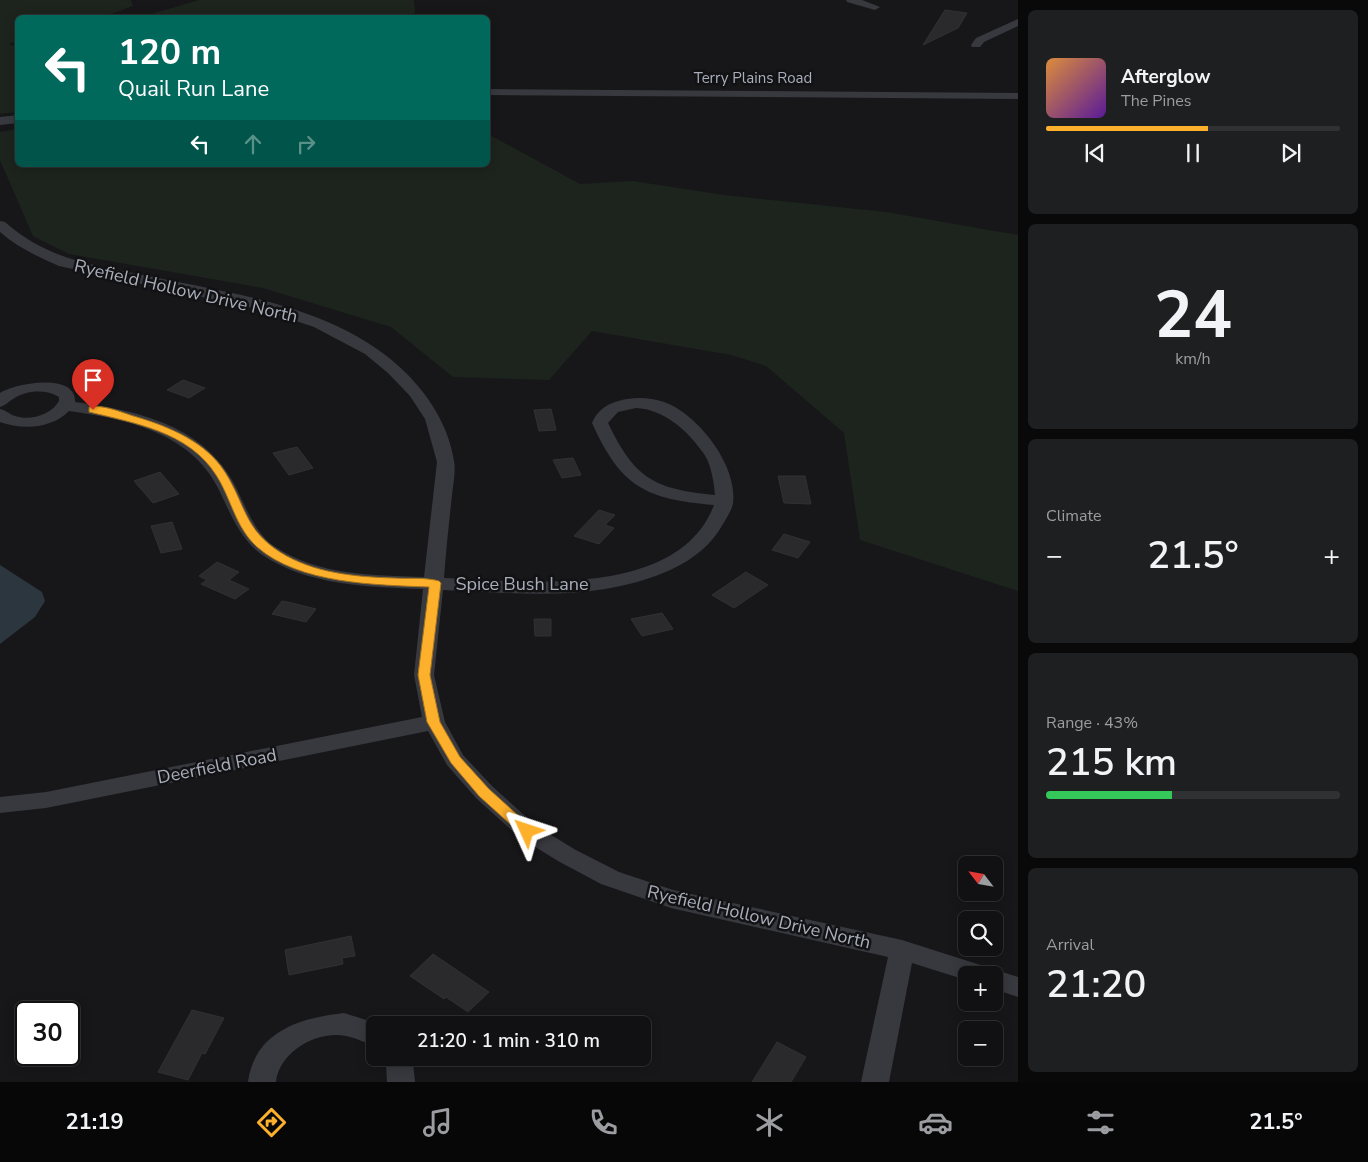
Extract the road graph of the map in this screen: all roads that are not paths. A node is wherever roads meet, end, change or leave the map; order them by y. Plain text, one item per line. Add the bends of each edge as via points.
1 (851, 0) edge
2 (875, 7) dead end
3 (1018, 22) edge
4 (976, 45) dead end
5 (490, 92) edge
6 (1018, 96) edge
7 (15, 119) edge
8 (0, 121) edge
9 (0, 225) edge
10 (0, 402) edge
11 (65, 406) junction
12 (0, 414) edge
13 (724, 501) junction
14 (435, 583) junction
15 (434, 722) junction
16 (0, 805) edge
17 (902, 950) junction
18 (958, 968) edge
19 (1003, 982) edge
20 (1018, 987) edge
21 (366, 1030) edge
22 (399, 1066) edge
23 (262, 1082) edge
24 (401, 1082) edge
25 (875, 1082) edge

1 - 2 street
3 - 4 street
5 - 6 street, Terry Plains Road
7 - 8 street
9 - 14 street, Ryefield Hollow Drive North via 40,254 64,263 270,307 320,324 371,351 416,393 433,419 446,462
10 - 11 street via 20,390 42,387 66,395
11 - 12 street via 51,417 29,422 8,420
11 - 14 street, Spice Bush Lane via 127,416 185,440 220,473 246,527 261,544 279,556 300,566 340,577
13 - 13 street via 712,453 680,417 658,405 644,402 618,406 602,417 600,423 606,438 634,478 647,487 680,497
13 - 14 street, Spice Bush Lane via 716,522 701,543 661,567 626,578 562,587
14 - 15 street, Ryefield Hollow Drive North via 424,675
15 - 16 street, Deerfield Road via 56,798
15 - 17 street, Ryefield Hollow Drive North via 456,760 484,792 527,831 610,878 671,899
17 - 18 street, Ryefield Hollow Drive North
17 - 25 street
19 - 20 street
21 - 23 street via 344,1024 315,1027 288,1039 264,1067
22 - 24 street

